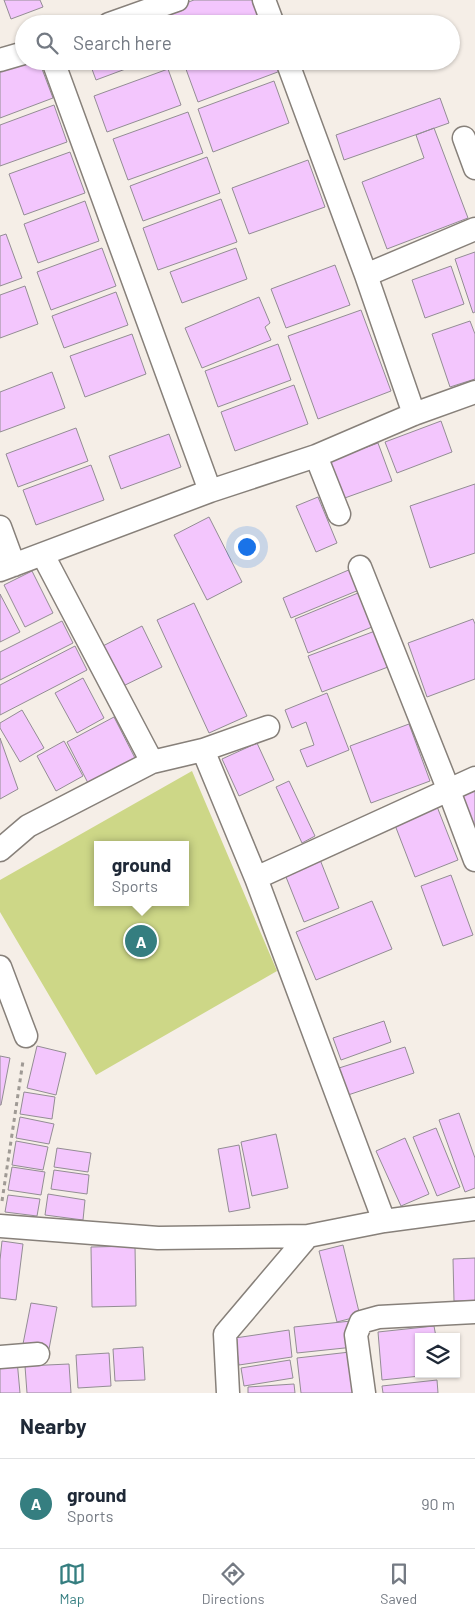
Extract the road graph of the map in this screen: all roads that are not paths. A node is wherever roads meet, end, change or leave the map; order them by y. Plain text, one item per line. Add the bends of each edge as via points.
1 (177, 0) edge
2 (264, 0) edge
3 (134, 15) edge
4 (270, 15) edge
5 (15, 56) edge
6 (0, 60) edge
7 (56, 70) edge
8 (290, 70) edge
9 (464, 138) dead end
10 (475, 168) edge
11 (475, 229) edge
12 (366, 275) junction
13 (475, 392) edge
14 (414, 414) junction
15 (316, 456) junction
16 (210, 491) junction
17 (339, 514) dead end
18 (0, 527) edge
19 (43, 555) junction
20 (360, 567) dead end
21 (7, 568) edge
22 (268, 727) dead end
23 (204, 750) junction
24 (152, 762) junction
25 (475, 778) edge
26 (449, 791) junction
27 (0, 850) edge
28 (475, 860) edge
29 (256, 878) junction
30 (0, 967) edge
31 (5, 994) edge
32 (26, 1036) road end
33 (475, 1210) edge
34 (384, 1221) junction
35 (0, 1226) edge
36 (308, 1236) junction
37 (475, 1312) edge
38 (38, 1354) dead end
39 (0, 1357) edge
40 (228, 1393) edge
41 (364, 1393) edge

1 - 3 street
2 - 4 street
5 - 6 street
7 - 16 street
8 - 12 street
9 - 10 street
11 - 12 street
12 - 14 street
13 - 14 street
14 - 15 street
15 - 16 street
15 - 17 street
16 - 19 street
18 - 21 street
19 - 21 street
19 - 24 street
20 - 26 street
22 - 23 street
23 - 24 street
23 - 29 street
24 - 27 street via 28,826
25 - 26 street
26 - 28 street
26 - 29 street
29 - 34 street
30 - 31 street
31 - 32 street
33 - 34 street
34 - 36 street
35 - 36 street via 158,1238
36 - 40 street via 224,1334
37 - 41 street via 379,1317 361,1322 356,1335
38 - 39 street

